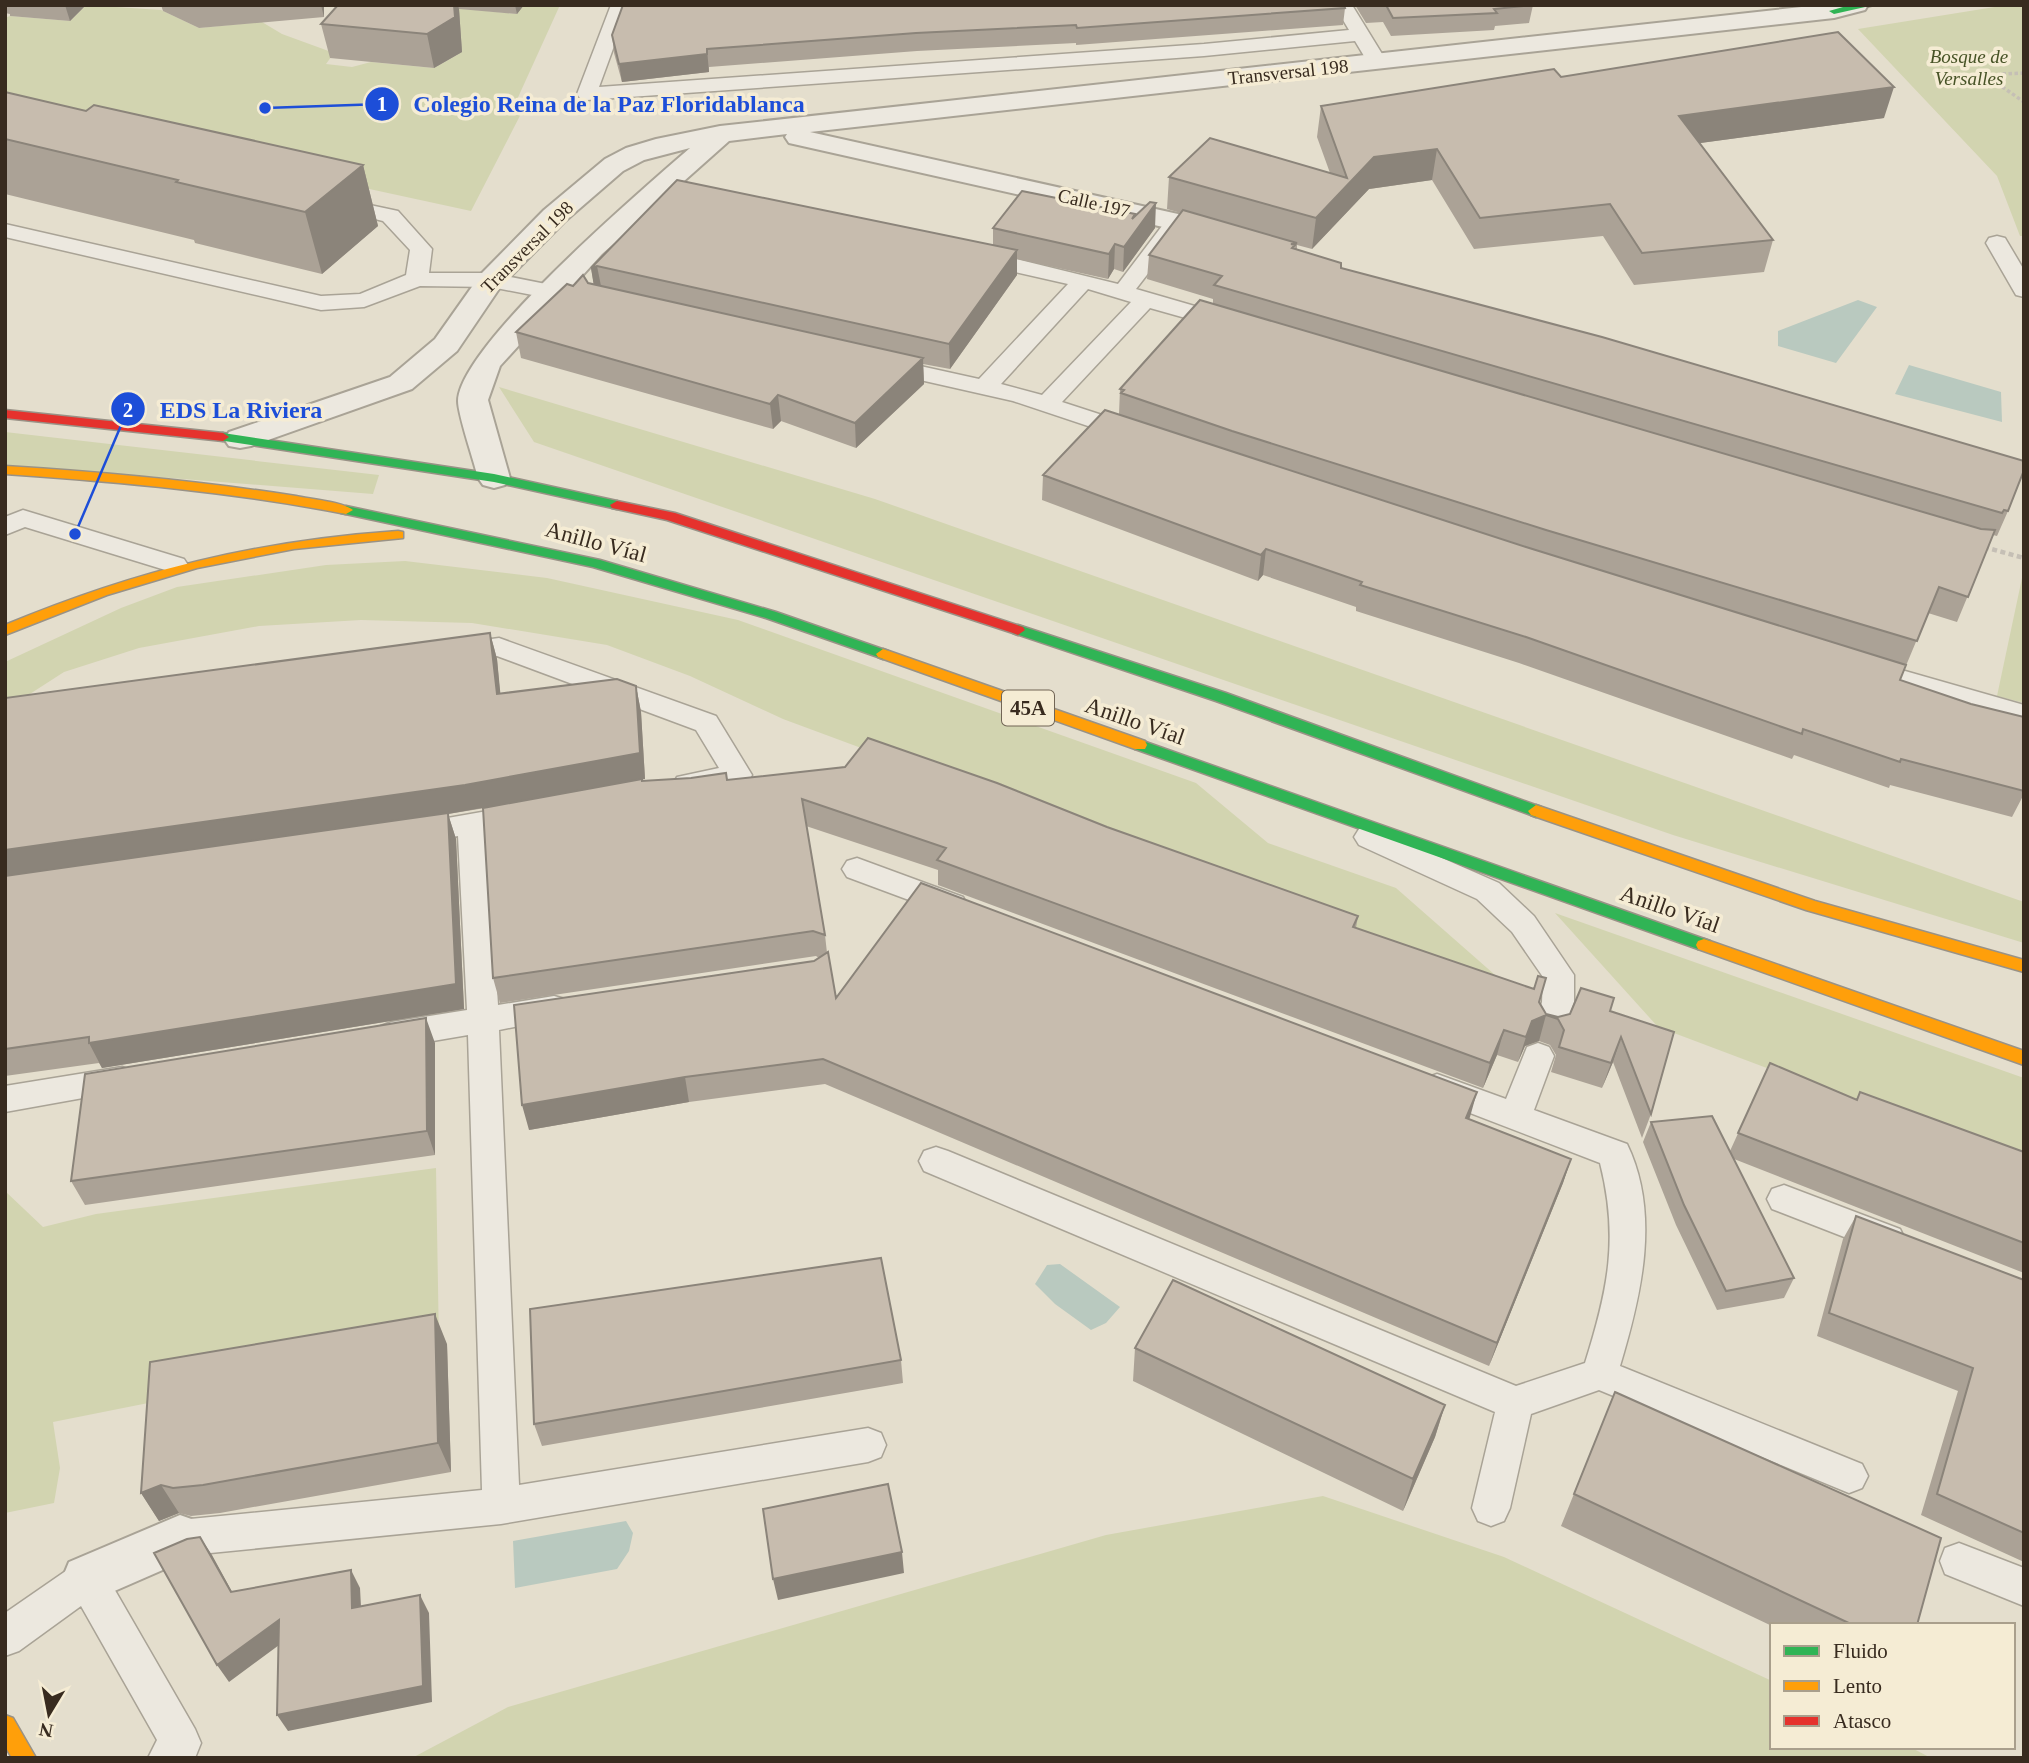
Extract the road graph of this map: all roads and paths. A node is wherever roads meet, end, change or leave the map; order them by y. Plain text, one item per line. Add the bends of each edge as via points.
1 (620, 5) edge
2 (1343, 5) edge
3 (1869, 5) edge
4 (1845, 8) edge
5 (1360, 35) junction
6 (1377, 62) junction
7 (2024, 73) edge
8 (2024, 102) edge
9 (766, 130) junction
10 (720, 134) junction
11 (311, 198) edge
12 (1178, 222) junction
13 (5, 230) edge
14 (1245, 241) edge
15 (1997, 243) dead end
16 (962, 254) edge
17 (416, 279) junction
18 (491, 280) junction
19 (1083, 281) junction
20 (2024, 290) edge
21 (553, 292) junction
22 (1123, 292) junction
23 (1146, 299) junction
24 (1252, 330) edge
25 (855, 358) edge
26 (986, 386) junction
27 (1047, 404) junction
28 (5, 414) edge
29 (240, 439) junction
30 (1157, 442) edge
31 (5, 470) edge
32 (494, 478) junction
33 (5, 527) edge
34 (513, 544) junction
35 (1980, 546) edge
36 (2024, 558) edge
37 (175, 565) junction
38 (5, 629) edge
39 (434, 653) edge
40 (1835, 659) edge
41 (2024, 715) edge
42 (658, 790) edge
43 (1283, 798) junction
44 (552, 809) edge
45 (472, 824) junction
46 (389, 836) edge
47 (857, 869) dead end
48 (986, 918) edge
49 (2024, 966) edge
50 (578, 1005) edge
51 (483, 1020) junction
52 (360, 1040) edge
53 (2024, 1058) edge
54 (155, 1074) edge
55 (1412, 1078) edge
56 (5, 1099) edge
57 (1515, 1116) junction
58 (936, 1161) dead end
59 (1784, 1199) dead end
60 (1923, 1252) edge
61 (1600, 1374) junction
62 (1515, 1403) junction
63 (868, 1445) dead end
64 (1849, 1476) dead end
65 (501, 1506) junction
66 (1491, 1508) dead end
67 (180, 1538) joint
68 (1959, 1561) dead end
69 (87, 1579) junction
70 (2024, 1587) edge
71 (5, 1637) edge
72 (5, 1726) edge
73 (25, 1758) edge
74 (168, 1758) edge

1 - 5 lane via 587,94
2 - 5 lane
3 - 4 main road
4 - 6 street, Transversal 198
5 - 6 lane
6 - 9 street, Transversal 198
7 - 8 path via 1991,79
9 - 10 street, Transversal 198
9 - 12 street, Calle 197
10 - 18 street, Transversal 198 via 665,145 614,165 554,216
10 - 21 street via 592,247
11 - 17 lane via 390,216 421,249
12 - 14 street, Calle 197
12 - 22 lane
13 - 17 lane via 321,303 364,300
15 - 20 lane
16 - 19 lane
17 - 18 lane
18 - 21 lane
18 - 29 street, Transversal 198 via 446,345 401,383
19 - 22 lane
19 - 26 lane
21 - 32 street via 486,364 472,400
22 - 23 lane
23 - 24 lane
23 - 27 lane
25 - 26 lane
26 - 27 lane
27 - 30 lane
28 - 29 main road, Anillo Víal
29 - 32 main road, Anillo Víal
31 - 34 main road, Anillo Víal / 45A via 303,501
32 - 49 main road, Anillo Víal via 670,516 744,538 1221,697 1812,906
33 - 37 lane via 23,518
34 - 37 main road via 405,535 348,536
34 - 43 main road, Anillo Víal / 45A via 771,615
35 - 36 path
37 - 38 main road via 86,594
39 - 42 lane via 499,647 706,723 738,775
40 - 41 lane
43 - 53 main road, Anillo Víal / 45A
43 - 57 lane via 1488,891 1523,924 1559,975 1558,1002
44 - 45 lane
45 - 46 lane
45 - 51 lane
47 - 48 lane
50 - 51 lane
51 - 52 lane
51 - 65 lane
54 - 56 lane
55 - 57 lane
57 - 61 lane via 1615,1154 1628,1212 1626,1265 1618,1317
58 - 62 lane
59 - 60 lane
61 - 62 lane
61 - 64 lane
62 - 66 lane
63 - 65 lane
65 - 67 lane
67 - 69 street
68 - 70 lane
69 - 71 lane
69 - 74 lane via 181,1743
72 - 73 main road

